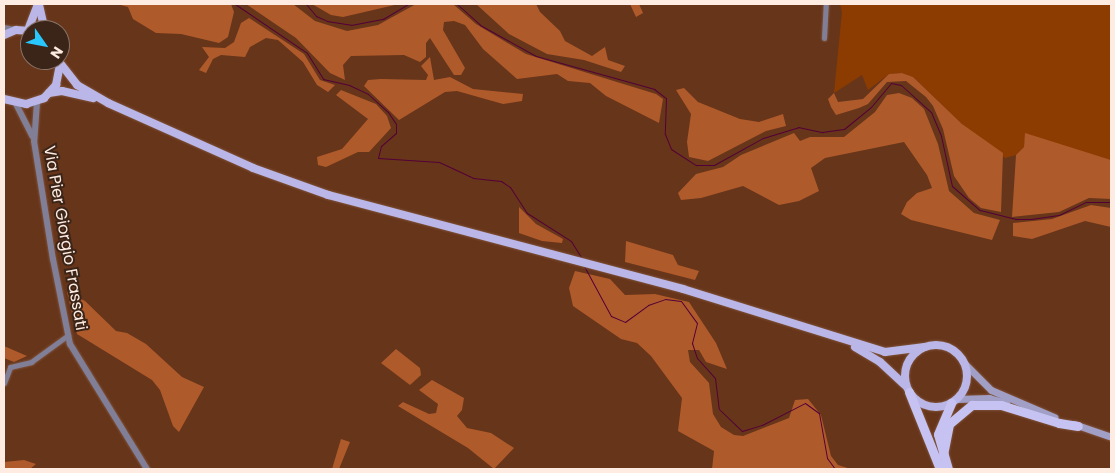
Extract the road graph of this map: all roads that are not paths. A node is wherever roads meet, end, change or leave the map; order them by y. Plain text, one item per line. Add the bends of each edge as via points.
1 (38, 4) edge
2 (826, 4) edge
3 (32, 20) edge
4 (42, 20) edge
5 (4, 28) edge
6 (16, 30) junction
7 (20, 30) edge
8 (4, 35) edge
9 (824, 38) dead end
10 (59, 70) edge
11 (65, 70) edge
12 (49, 94) junction
13 (4, 99) edge
14 (37, 102) junction
15 (108, 103) junction
16 (16, 104) junction
17 (34, 141) junction
18 (68, 335) junction
19 (846, 342) junction
20 (925, 347) junction
21 (964, 363) junction
22 (4, 383) edge
23 (908, 389) junction
24 (954, 401) junction
25 (1040, 412) junction
26 (1078, 426) junction
27 (1111, 437) edge
28 (942, 455) junction
29 (147, 469) edge
30 (940, 469) edge
31 (948, 469) edge

1 - 3 main road
1 - 4 main road
2 - 9 street
5 - 6 street
6 - 7 main road
6 - 8 main road
10 - 12 main road via 58,80
11 - 15 main road via 77,85
12 - 14 main road
12 - 15 main road via 76,92
13 - 16 main road
14 - 16 main road
14 - 17 street, Via Pier Giorgio Frassati
15 - 19 main road via 253,168 328,194 734,305
16 - 17 street, Via Pier Giorgio Frassati
17 - 18 street, Via Pier Giorgio Frassati
18 - 22 street via 31,362 10,367
18 - 29 street, Via Pier Giorgio Frassati via 70,344
19 - 20 main road via 885,352
19 - 23 main road via 880,362
20 - 21 main road via 948,347
20 - 23 main road via 908,363
21 - 24 main road via 966,386
21 - 25 main road via 991,390
23 - 24 main road via 928,406
23 - 30 highway
24 - 25 main road via 989,398
24 - 28 highway via 938,434
25 - 26 main road
26 - 27 main road
26 - 28 highway via 1002,405 972,405 948,424
28 - 31 highway

